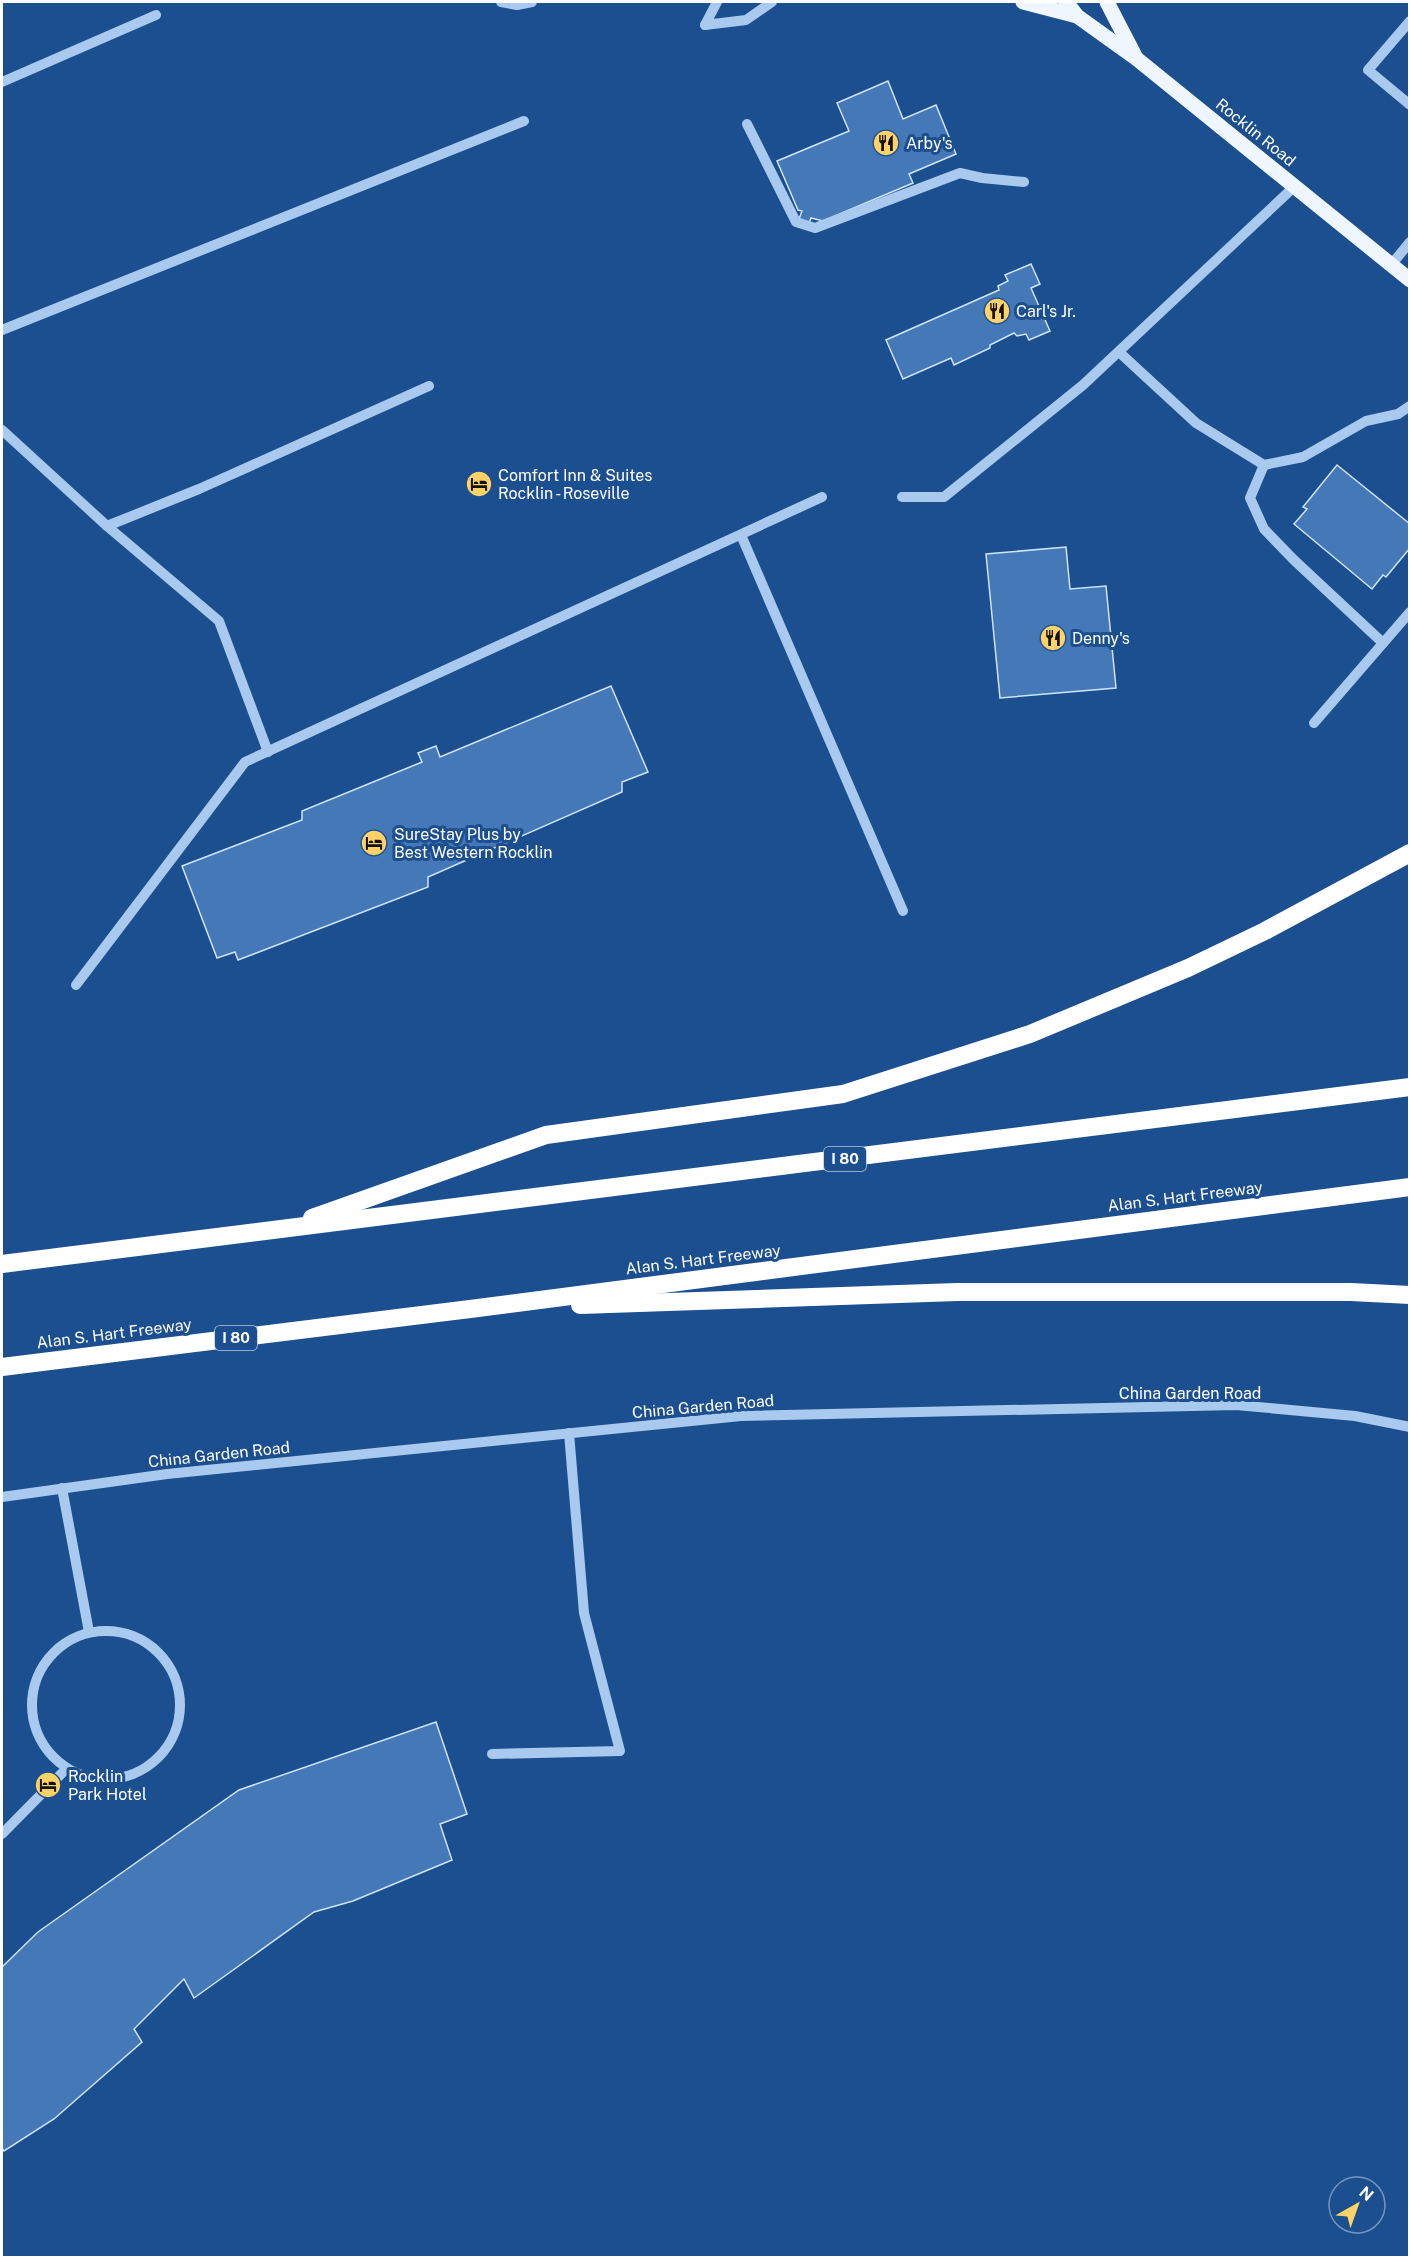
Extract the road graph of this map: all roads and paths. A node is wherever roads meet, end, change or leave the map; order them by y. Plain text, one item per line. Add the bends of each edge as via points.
1 (501, 2) edge
2 (532, 2) edge
3 (717, 2) edge
4 (772, 2) edge
5 (1023, 2) edge
6 (1066, 2) edge
7 (1107, 2) edge
8 (156, 15) dead end
9 (1077, 16) junction
10 (1410, 21) edge
11 (1137, 59) junction
12 (2, 82) edge
13 (1410, 105) edge
14 (524, 121) dead end
15 (747, 124) dead end
16 (1024, 182) dead end
17 (1295, 186) junction
18 (1410, 242) edge
19 (1391, 265) junction
20 (1410, 280) edge
21 (2, 330) edge
22 (1119, 352) junction
23 (429, 386) dead end
24 (1410, 406) edge
25 (2, 430) edge
26 (1264, 465) junction
27 (822, 497) dead end
28 (902, 497) dead end
29 (107, 526) junction
30 (741, 535) junction
31 (1410, 612) edge
32 (1383, 644) junction
33 (1314, 723) dead end
34 (268, 752) junction
35 (1410, 853) edge
36 (903, 911) dead end
37 (76, 985) dead end
38 (1410, 1088) edge
39 (1410, 1187) edge
40 (280, 1230) junction
41 (2, 1264) edge
42 (1410, 1295) edge
43 (470, 1309) junction
44 (2, 1367) edge
45 (1410, 1427) edge
46 (569, 1433) junction
47 (62, 1488) junction
48 (2, 1497) edge
49 (89, 1632) junction
50 (492, 1754) dead end
51 (66, 1769) junction
52 (2, 1834) edge

1 - 2 street
3 - 4 street via 705,25 746,20
5 - 9 main road, Rocklin Road
6 - 9 main road, Rocklin Road
7 - 11 main road
8 - 12 street
9 - 11 main road, Rocklin Road
10 - 13 street via 1368,70
11 - 17 main road, Rocklin Road
14 - 21 street
15 - 16 street via 796,222 815,228 960,173
17 - 19 main road, Rocklin Road
17 - 22 street
18 - 19 street
19 - 20 main road, Rocklin Road
22 - 26 street via 1196,423
22 - 28 street via 944,497
23 - 29 street
24 - 26 street via 1398,414 1366,421 1303,457
25 - 29 street
26 - 32 street via 1250,498 1264,529
27 - 30 street
29 - 34 street via 219,621
30 - 34 street
30 - 36 street
31 - 32 street
32 - 33 street
34 - 37 street via 245,762
35 - 40 highway via 1188,968 1030,1034 843,1094 546,1135
38 - 40 highway, I 80
39 - 43 highway, Alan S. Hart Freeway / I 80
40 - 41 highway, I 80
42 - 43 highway via 957,1292
43 - 44 highway, Alan S. Hart Freeway / I 80
45 - 46 street, China Garden Road via 1355,1416 1236,1405 741,1416
46 - 47 street, China Garden Road
46 - 50 street via 584,1613 620,1751
47 - 48 street, China Garden Road
47 - 49 street
49 - 51 street via 62,1644 42,1665 32,1692 33,1722 45,1748
49 - 51 street via 118,1631 145,1641 167,1661 178,1688 180,1717 170,1744 150,1766 123,1778 94,1779
51 - 52 street

